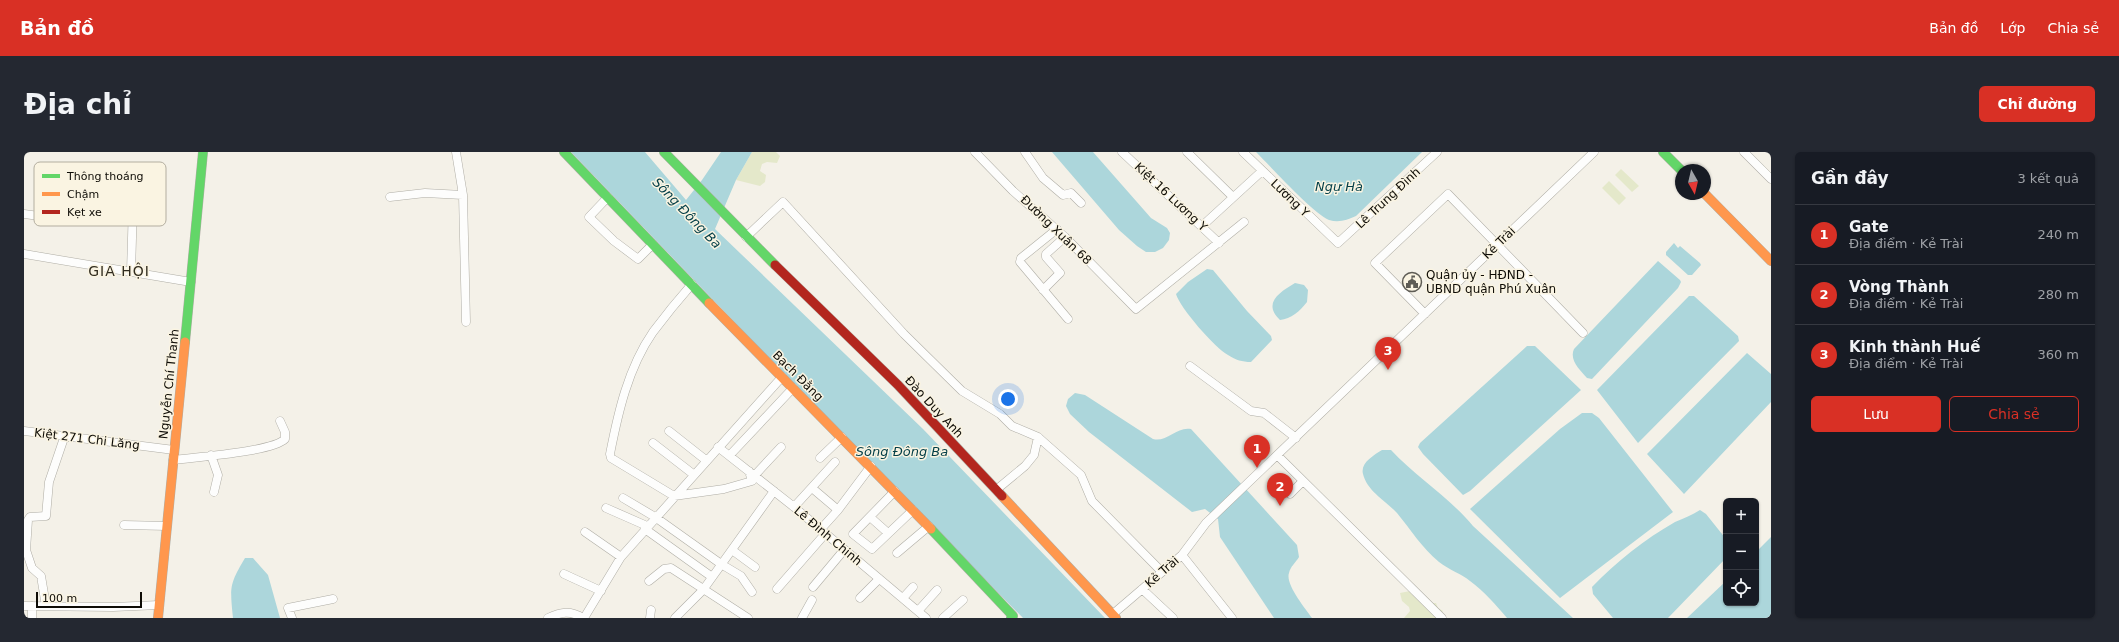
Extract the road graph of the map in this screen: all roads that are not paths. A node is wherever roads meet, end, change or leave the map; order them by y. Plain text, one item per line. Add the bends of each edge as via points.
1 (203, 152) edge
2 (456, 152) edge
3 (564, 152) edge
4 (664, 152) edge
5 (975, 152) edge
6 (1025, 152) edge
7 (1122, 152) edge
8 (1187, 152) edge
9 (1243, 152) edge
10 (1437, 152) edge
11 (1594, 152) edge
12 (1663, 152) edge
13 (1744, 152) edge
14 (1675, 164) edge
15 (1262, 171) junction
16 (1771, 179) edge
17 (463, 195) junction
18 (390, 197) dead end
19 (608, 197) junction
20 (1233, 198) junction
21 (1711, 200) edge
22 (1081, 203) dead end
23 (24, 214) edge
24 (34, 215) edge
25 (1244, 222) dead end
26 (132, 226) edge
27 (1202, 226) junction
28 (1057, 229) junction
29 (746, 237) junction
30 (1065, 237) junction
31 (1219, 243) junction
32 (1338, 243) joint
33 (653, 244) junction
34 (1498, 244) junction
35 (24, 254) edge
36 (1771, 260) edge
37 (131, 272) junction
38 (191, 282) junction
39 (692, 284) junction
40 (1043, 290) junction
41 (1425, 314) junction
42 (1068, 319) dead end
43 (466, 322) dead end
44 (1583, 333) dead end
45 (1190, 366) dead end
46 (782, 378) junction
47 (792, 388) junction
48 (280, 421) dead end
49 (24, 431) edge
50 (669, 431) dead end
51 (65, 435) junction
52 (842, 437) junction
53 (1038, 437) junction
54 (1296, 438) junction
55 (653, 443) dead end
56 (781, 446) dead end
57 (718, 447) junction
58 (174, 455) junction
59 (211, 455) junction
60 (730, 455) junction
61 (1278, 456) junction
62 (820, 458) dead end
63 (707, 461) junction
64 (835, 462) dead end
65 (871, 466) junction
66 (752, 473) junction
67 (693, 474) junction
68 (1304, 481) junction
69 (812, 488) junction
70 (996, 490) junction
71 (774, 491) junction
72 (895, 491) junction
73 (214, 492) dead end
74 (1290, 494) dead end
75 (674, 496) junction
76 (623, 498) dead end
77 (794, 507) junction
78 (606, 508) dead end
79 (838, 510) junction
80 (913, 510) junction
81 (655, 517) junction
82 (870, 518) junction
83 (124, 525) dead end
84 (167, 526) junction
85 (929, 526) junction
86 (646, 527) junction
87 (585, 532) dead end
88 (822, 532) junction
89 (888, 533) junction
90 (732, 550) junction
91 (844, 550) junction
92 (896, 553) dead end
93 (1182, 555) junction
94 (621, 557) junction
95 (721, 564) junction
96 (755, 567) dead end
97 (1162, 572) junction
98 (564, 574) dead end
99 (712, 577) junction
100 (891, 577) dead end
101 (649, 581) dead end
102 (882, 581) junction
103 (813, 587) dead end
104 (913, 587) dead end
105 (1142, 589) junction
106 (703, 590) junction
107 (777, 590) dead end
108 (937, 590) dead end
109 (601, 591) junction
110 (752, 592) dead end
111 (860, 598) dead end
112 (903, 598) junction
113 (333, 599) dead end
114 (812, 600) dead end
115 (963, 600) dead end
116 (159, 605) junction
117 (28, 606) edge
118 (46, 606) junction
119 (918, 611) junction
120 (734, 615) edge
121 (1115, 616) edge
122 (1438, 616) edge
123 (1013, 617) edge
124 (32, 618) edge
125 (158, 618) edge
126 (292, 618) edge
127 (548, 618) edge
128 (584, 618) edge
129 (675, 618) edge
130 (748, 618) edge
131 (802, 618) edge
132 (926, 618) edge
133 (943, 618) edge
134 (1173, 618) edge
135 (1232, 618) edge

1 - 38 street, Nguyễn Chí Thanh
2 - 17 street
3 - 19 street, Bạch Đằng
4 - 29 street, Đào Duy Anh
5 - 28 street, Đường Xuân 68
6 - 22 street via 1043,178 1063,195 1071,193
7 - 27 street, Kiệt 16 Lương Y
8 - 20 street
9 - 15 street, Lương Y
10 - 32 street, Lê Trung Đình
11 - 34 street, Kẻ Trài
12 - 14 street
13 - 16 street
15 - 20 street
15 - 32 street, Lương Y
17 - 18 street via 424,193
17 - 43 street
19 - 33 street, Bạch Đằng
19 - 33 street via 589,217 638,259
20 - 27 street
21 - 36 street
23 - 24 street
25 - 31 street
26 - 37 street
27 - 31 street, Kiệt 16 Lương Y
28 - 30 street, Đường Xuân 68
28 - 40 street via 1020,259 1022,266
29 - 53 street via 783,202 904,334 962,391 1000,414 1012,426
29 - 70 street, Đào Duy Anh via 892,380
30 - 31 street, Đường Xuân 68 via 1136,309
30 - 40 street via 1046,254 1060,273
33 - 39 street, Bạch Đằng
34 - 41 street, Kẻ Trài
34 - 41 street via 1448,194 1375,263
34 - 44 street
35 - 37 street
37 - 38 street
38 - 58 street, Nguyễn Chí Thanh
39 - 46 street, Bạch Đằng
39 - 75 street via 652,333 640,354 623,397 610,454 616,462
40 - 42 street
41 - 54 street, Kẻ Trài
45 - 54 street via 1251,411 1264,412
46 - 47 street, Bạch Đằng
46 - 57 street
47 - 52 street, Bạch Đằng
47 - 60 street
48 - 59 street, Kiệt 271 Chi Lăng via 285,432 285,439 282,442 258,449
49 - 51 street, Kiệt 271 Chi Lăng
50 - 63 street
51 - 58 street, Kiệt 271 Chi Lăng
51 - 118 street via 49,482 46,516 30,517 28,520 26,550 32,568 41,576
52 - 62 street
52 - 65 street, Bạch Đằng
53 - 70 street via 1034,455
53 - 97 street via 1081,475 1092,501
54 - 61 street, Kẻ Trài
55 - 67 street
56 - 66 street
57 - 60 street, Lê Đình Chinh
57 - 63 street
58 - 59 street, Kiệt 271 Chi Lăng
58 - 84 street, Nguyễn Chí Thanh
59 - 73 street via 218,475
60 - 66 street, Lê Đình Chinh
61 - 68 street
61 - 93 street, Kẻ Trài via 1206,523
63 - 67 street
64 - 69 street
65 - 72 street, Bạch Đằng
65 - 79 street
66 - 71 street, Lê Đình Chinh
66 - 75 street via 752,481 724,489
67 - 75 street
68 - 74 street
68 - 122 street
69 - 77 street
69 - 79 street
70 - 121 street, Đào Duy Anh
71 - 77 street, Lê Đình Chinh
71 - 90 street
72 - 80 street, Bạch Đằng
72 - 82 street
75 - 81 street
76 - 81 street
77 - 88 street, Lê Đình Chinh
78 - 86 street
79 - 88 street
80 - 85 street, Bạch Đằng
80 - 89 street
81 - 86 street
81 - 95 street
82 - 89 street
82 - 89 street via 853,534 872,549
83 - 84 street
84 - 116 street, Nguyễn Chí Thanh
85 - 92 street
85 - 123 street, Bạch Đằng
86 - 94 street
86 - 99 street
87 - 94 street
88 - 91 street, Lê Đình Chinh
88 - 107 street
90 - 95 street
90 - 96 street
91 - 102 street, Lê Đình Chinh
91 - 103 street
93 - 97 street, Kẻ Trài
93 - 135 street
94 - 109 street
95 - 99 street
95 - 110 street via 741,576
97 - 105 street, Kẻ Trài
98 - 109 street
99 - 106 street
100 - 102 street
101 - 106 street via 664,569 671,568
102 - 111 street
102 - 112 street, Lê Đình Chinh
104 - 112 street
105 - 121 street, Kẻ Trài
105 - 134 street
106 - 120 street
106 - 129 street
108 - 119 street
109 - 128 street
112 - 119 street, Lê Đình Chinh
113 - 126 street via 288,608
114 - 131 street
115 - 133 street
116 - 118 street
116 - 125 street, Nguyễn Chí Thanh
117 - 118 street
117 - 124 street
119 - 132 street, Lê Đình Chinh
120 - 130 street
127 - 128 street via 561,612

